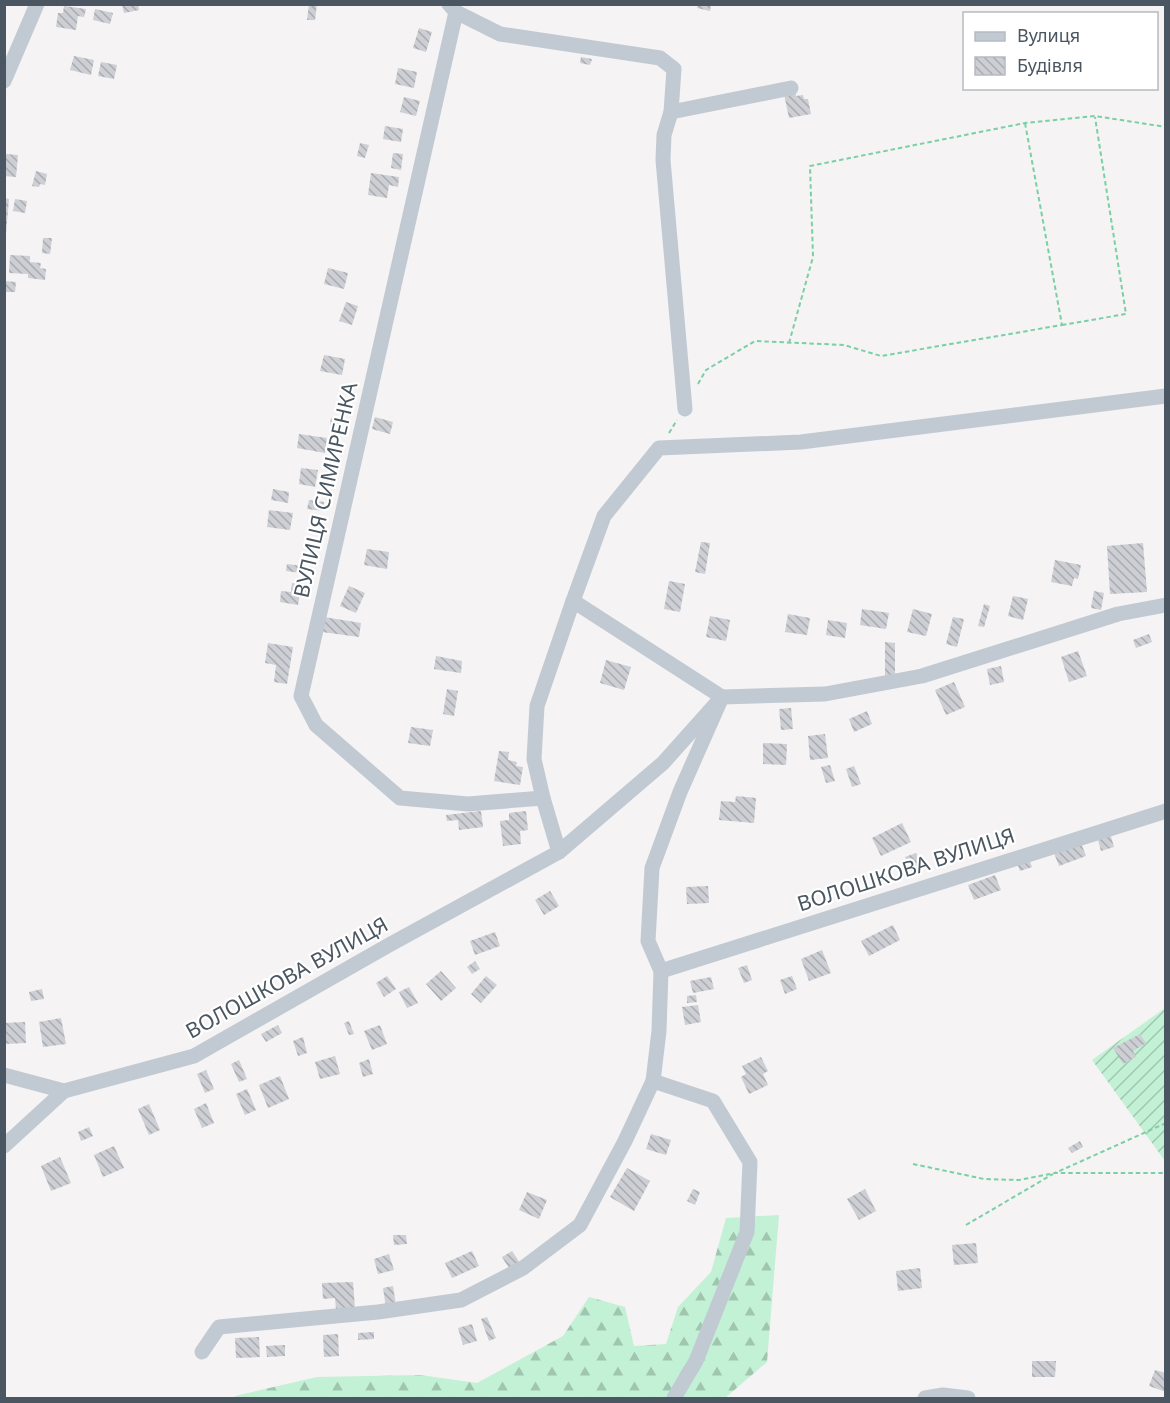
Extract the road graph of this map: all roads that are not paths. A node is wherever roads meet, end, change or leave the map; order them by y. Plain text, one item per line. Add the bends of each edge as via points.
1 (37, 4) edge
2 (453, 8) edge
3 (4, 81) edge
4 (791, 88) dead end
5 (671, 112) junction
6 (1166, 396) edge
7 (685, 409) road end
8 (573, 602) junction
9 (1166, 605) edge
10 (722, 696) junction
11 (543, 798) junction
12 (1165, 810) edge
13 (559, 852) junction
14 (661, 971) junction
15 (4, 1075) edge
16 (653, 1081) junction
17 (64, 1091) junction
18 (4, 1146) edge
19 (202, 1352) dead end
20 (674, 1398) edge
21 (926, 1398) edge
22 (968, 1398) edge

1 - 3 street
2 - 5 street, ВУЛИЦЯ СИМИРЕНКА via 500,34 660,58 674,69
2 - 11 street, ВУЛИЦЯ СИМИРЕНКА via 301,696 316,725 400,798 468,804
4 - 5 street
5 - 7 street via 664,135 663,160
6 - 8 street via 801,442 659,448 604,516
8 - 10 street
8 - 11 street via 537,706 534,759
9 - 10 street via 1118,614 922,676 825,694
10 - 13 street, ВОЛОШКОВА ВУЛИЦЯ via 663,764
10 - 14 street via 652,868 648,941
11 - 13 street
12 - 14 street, ВОЛОШКОВА ВУЛИЦЯ
13 - 17 street, ВОЛОШКОВА ВУЛИЦЯ via 194,1056
14 - 16 street
15 - 17 street
16 - 19 street via 580,1225 523,1268 460,1300 219,1327
16 - 20 street via 713,1101 750,1162 747,1232 696,1361
17 - 18 street, ВОЛОШКОВА ВУЛИЦЯ
21 - 22 street

